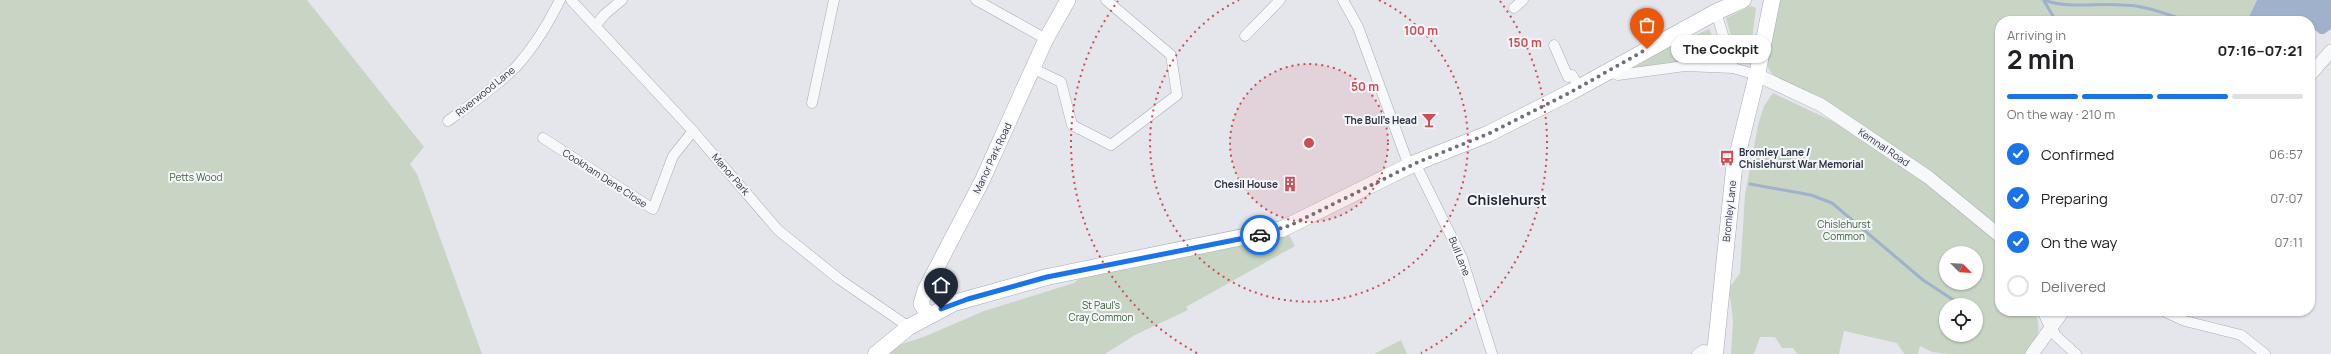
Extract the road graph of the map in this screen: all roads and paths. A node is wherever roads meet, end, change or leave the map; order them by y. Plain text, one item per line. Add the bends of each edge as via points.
1 (560, 0) edge
2 (570, 0) edge
3 (622, 0) edge
4 (834, 0) edge
5 (976, 0) edge
6 (1068, 0) edge
7 (1106, 0) edge
8 (1280, 0) edge
9 (1343, 0) edge
10 (1523, 0) edge
11 (1743, 0) edge
12 (1772, 0) edge
13 (1514, 8) dead end
14 (1716, 8) edge
15 (595, 26) junction
16 (1245, 36) dead end
17 (1046, 39) junction
18 (1554, 45) dead end
19 (2331, 51) edge
20 (1032, 68) junction
21 (1733, 68) junction
22 (2315, 69) edge
23 (1608, 71) junction
24 (1757, 75) junction
25 (1579, 87) junction
26 (812, 103) dead end
27 (448, 121) dead end
28 (693, 131) junction
29 (543, 138) dead end
30 (1412, 165) junction
31 (1995, 232) edge
32 (928, 315) junction
33 (2046, 316) edge
34 (2059, 316) edge
35 (2174, 316) edge
36 (2051, 326) junction
37 (909, 327) junction
38 (1715, 352) edge
39 (876, 354) edge
40 (1492, 354) edge
41 (1697, 354) edge
42 (2032, 354) edge
43 (2076, 354) edge
44 (2265, 354) edge

1 - 27 street, Riverwood Lane via 543,30 516,67
2 - 15 street, Manor Park
3 - 15 street
4 - 26 street
5 - 17 street
6 - 17 main road, Manor Park Road
7 - 20 street via 1171,56 1177,95 1111,145 1072,125 1061,82
8 - 16 street
9 - 30 street, Bull Lane via 1358,26
10 - 13 street
11 - 14 main road
12 - 24 main road, Bromley Lane
14 - 21 street
14 - 23 main road
15 - 28 street, Manor Park
17 - 20 main road, Manor Park Road
18 - 25 street via 1568,78 1572,75
19 - 22 street
20 - 32 main road, Manor Park Road via 982,181 925,290 921,304
21 - 23 street via 1685,66 1618,75
21 - 24 street
23 - 25 main road
24 - 31 street, Kemnal Road via 1821,105 1928,177
24 - 38 main road, Bromley Lane via 1734,169
25 - 30 main road via 1488,134
28 - 29 street, Cookham Dene Close via 673,156 653,209
28 - 37 street, Manor Park via 778,230 840,279
30 - 32 main road via 1282,229 1047,277 954,303
30 - 40 street, Bull Lane via 1462,258
32 - 37 main road
33 - 36 street
34 - 36 street
35 - 44 street via 2241,335
36 - 42 street
36 - 43 street via 2056,336
37 - 39 main road
38 - 41 street via 1703,350

